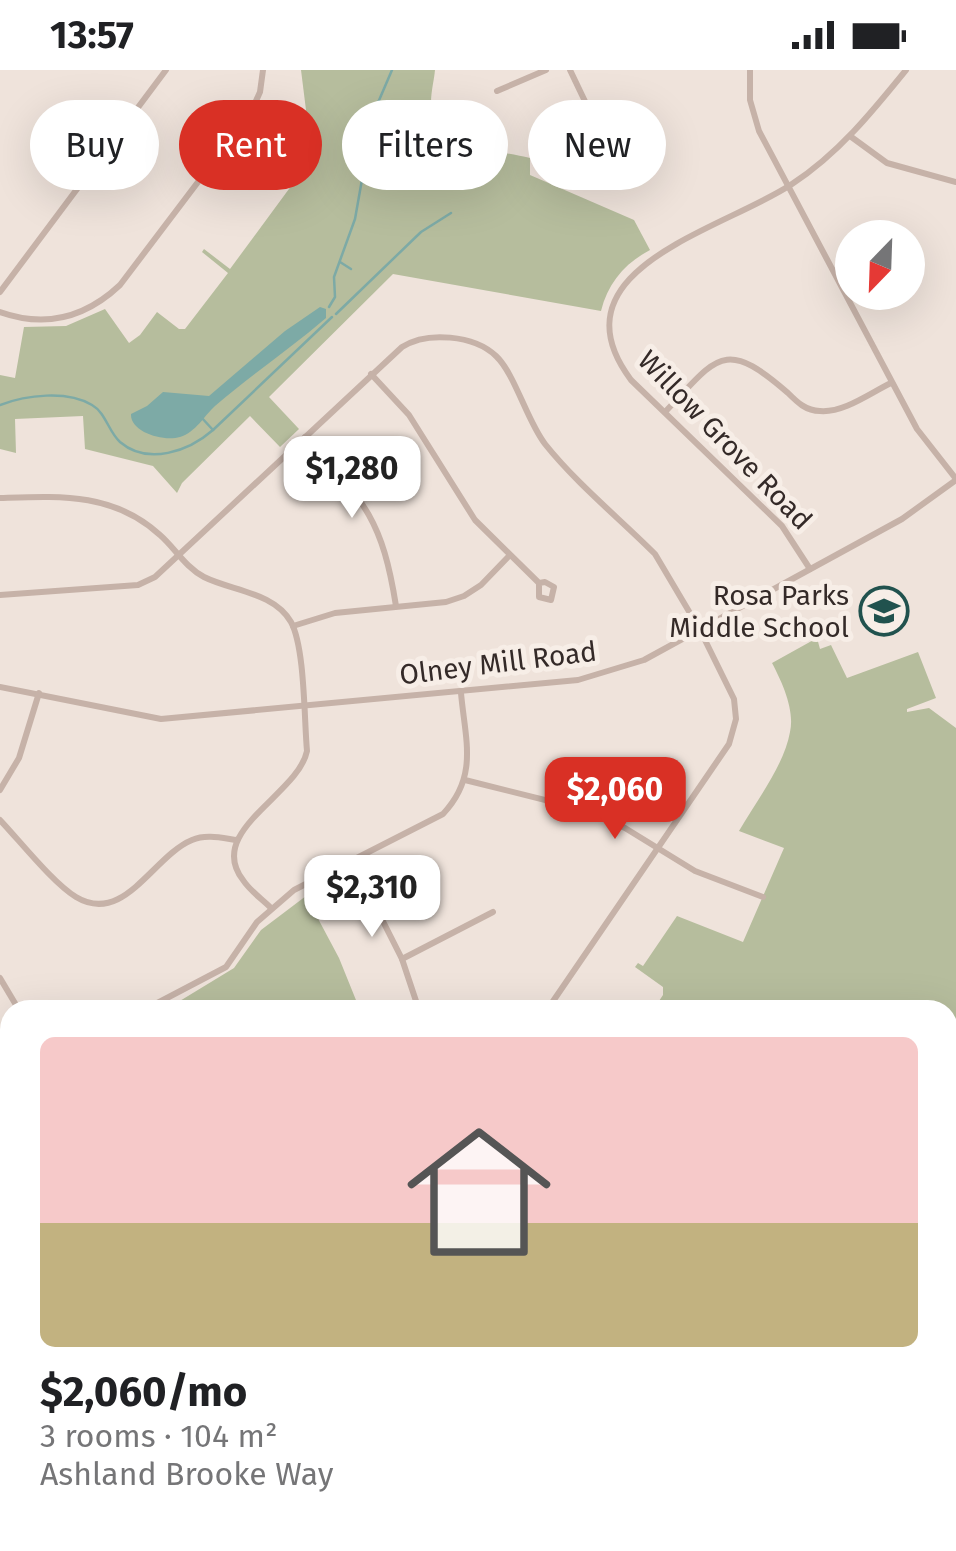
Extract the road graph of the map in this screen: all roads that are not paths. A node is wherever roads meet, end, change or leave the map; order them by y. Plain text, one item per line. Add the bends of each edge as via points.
1 (166, 70) edge
2 (263, 70) edge
3 (546, 70) edge
4 (570, 70) edge
5 (750, 70) edge
6 (906, 70) edge
7 (497, 91) dead end
8 (584, 100) edge
9 (850, 136) junction
10 (956, 182) edge
11 (788, 187) junction
12 (0, 292) edge
13 (0, 312) edge
14 (371, 374) junction
15 (891, 383) junction
16 (665, 412) junction
17 (305, 437) junction
18 (956, 480) edge
19 (0, 498) edge
20 (179, 555) junction
21 (509, 556) junction
22 (810, 569) junction
23 (538, 583) dead end
24 (0, 595) edge
25 (396, 606) junction
26 (293, 626) junction
27 (700, 630) junction
28 (0, 687) edge
29 (39, 693) junction
30 (461, 693) junction
31 (303, 706) junction
32 (604, 772) dead end
33 (465, 780) junction
34 (0, 790) edge
35 (589, 812) junction
36 (0, 820) edge
37 (237, 840) junction
38 (658, 849) junction
39 (352, 860) junction
40 (763, 898) dead end
41 (271, 908) junction
42 (493, 912) dead end
43 (402, 959) junction
44 (0, 978) edge
45 (13, 1000) edge
46 (163, 1000) edge
47 (416, 1000) edge
48 (554, 1000) edge

1 - 12 street
2 - 13 street via 250,112 120,286 97,305 57,320
3 - 7 street
4 - 8 street
5 - 11 street via 750,100
6 - 9 street, Willow Grove Road
9 - 10 street via 887,163
9 - 11 street, Willow Grove Road
11 - 15 street
11 - 16 street, Willow Grove Road via 654,258 618,290 608,324 614,353
14 - 17 street
14 - 21 street via 409,415 475,520
14 - 27 street via 402,347 428,336 472,342 496,356 543,442 655,554
15 - 16 street via 840,409 812,410 756,365 723,360
15 - 18 street
16 - 22 street, Willow Grove Road via 782,526
17 - 20 street
17 - 25 street via 373,520
18 - 22 street, Olney Mill Road via 902,519
19 - 20 street via 100,501 133,515
20 - 24 street via 138,585
20 - 26 street via 204,577 274,603
21 - 23 street
21 - 25 street via 464,596
22 - 27 street, Olney Mill Road
25 - 26 street via 335,612
26 - 31 street
27 - 30 street, Olney Mill Road via 644,660 594,676
27 - 38 street via 731,687 736,719 729,744
28 - 29 street, Olney Mill Road
29 - 31 street, Olney Mill Road via 161,719
29 - 34 street via 20,758
30 - 31 street, Olney Mill Road
30 - 33 street
31 - 37 street via 306,751 300,771
32 - 35 street
33 - 35 street
33 - 39 street via 444,814
35 - 38 street
36 - 37 street via 70,893 93,904 128,894 188,841
37 - 41 street via 239,875
38 - 40 street
38 - 48 street
39 - 41 street
39 - 43 street
41 - 46 street via 226,967
42 - 43 street
43 - 47 street
44 - 45 street

